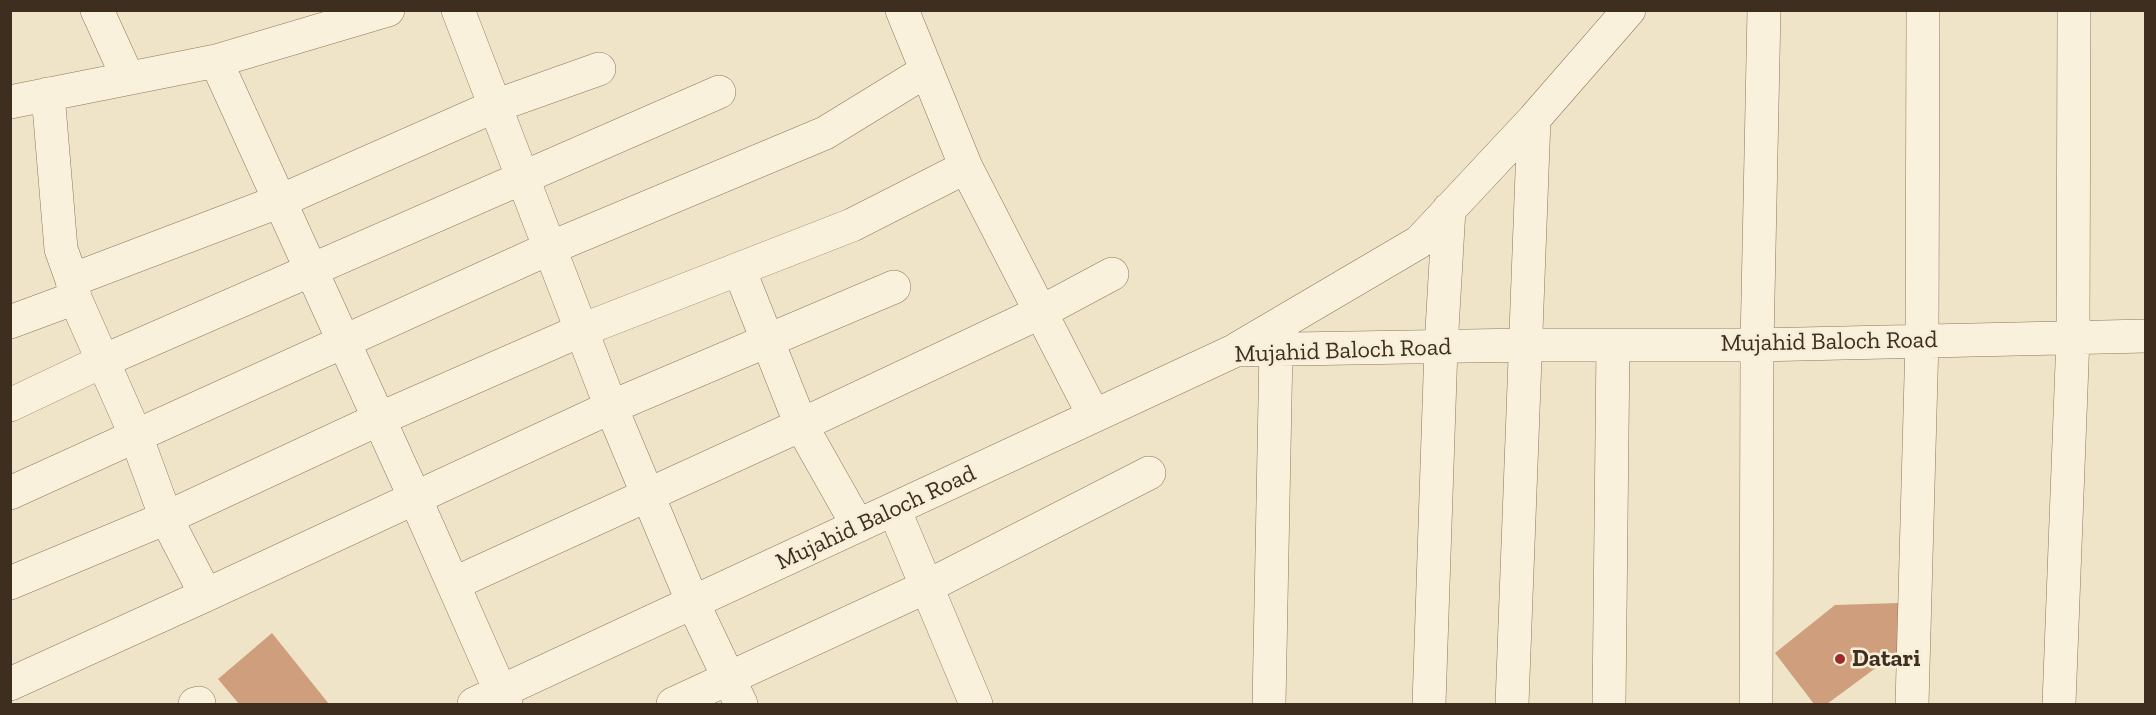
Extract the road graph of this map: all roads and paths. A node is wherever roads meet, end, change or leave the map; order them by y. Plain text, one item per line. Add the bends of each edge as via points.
1 (97, 10) edge
2 (388, 10) edge
3 (458, 10) edge
4 (902, 10) edge
5 (1629, 10) edge
6 (1764, 10) edge
7 (1923, 10) edge
8 (2074, 10) edge
9 (216, 61) junction
10 (599, 69) dead end
11 (926, 71) junction
12 (128, 78) junction
13 (718, 92) dead end
14 (48, 94) junction
15 (10, 102) edge
16 (495, 106) junction
17 (1534, 119) junction
18 (966, 167) junction
19 (523, 178) junction
20 (280, 201) junction
21 (1449, 209) junction
22 (550, 248) junction
23 (311, 269) junction
24 (739, 269) junction
25 (1112, 274) dead end
26 (894, 287) dead end
27 (73, 289) junction
28 (1041, 312) junction
29 (10, 322) edge
30 (582, 330) junction
31 (2145, 336) edge
32 (2073, 337) junction
33 (1922, 339) junction
34 (768, 341) junction
35 (344, 343) junction
36 (1525, 345) junction
37 (1613, 345) junction
38 (1757, 345) junction
39 (1441, 347) junction
40 (1276, 349) junction
41 (1236, 350) junction
42 (103, 361) junction
43 (10, 405) edge
44 (611, 407) junction
45 (1094, 416) junction
46 (379, 419) junction
47 (801, 425) junction
48 (136, 436) junction
49 (1149, 473) dead end
50 (10, 493) edge
51 (648, 496) junction
52 (415, 498) junction
53 (894, 509) junction
54 (166, 518) junction
55 (858, 526) junction
56 (10, 583) edge
57 (453, 584) junction
58 (926, 587) junction
59 (206, 596) junction
60 (693, 603) junction
61 (17, 682) edge
62 (735, 692) edge
63 (494, 701) edge
64 (673, 705) edge
65 (976, 705) edge
66 (1269, 705) edge
67 (1429, 705) edge
68 (1512, 705) edge
69 (1609, 705) edge
70 (1756, 705) edge
71 (1912, 705) edge
72 (2059, 705) edge

1 - 12 street
2 - 9 street
3 - 16 street
4 - 11 street
5 - 17 street
6 - 38 street
7 - 33 street
8 - 32 street
9 - 12 street
9 - 20 street
10 - 16 street
11 - 18 street
11 - 22 street via 825,133
12 - 14 street
13 - 19 street
14 - 15 street
14 - 27 street via 61,249
16 - 19 street
16 - 20 street
17 - 21 street
17 - 36 street
18 - 24 street via 852,225
18 - 28 street
19 - 22 street
19 - 23 street
20 - 23 street
20 - 27 street
21 - 39 street
21 - 41 street via 1419,242
22 - 30 street
22 - 35 street
23 - 35 street
23 - 42 street
24 - 30 street
24 - 34 street
25 - 28 street
26 - 34 street
27 - 29 street
27 - 42 street
28 - 45 street
28 - 47 street
30 - 44 street
30 - 46 street
31 - 32 street, Mujahid Baloch Road
32 - 33 street, Mujahid Baloch Road
32 - 72 street
33 - 38 street, Mujahid Baloch Road
33 - 71 street
34 - 44 street
34 - 47 street
35 - 46 street
35 - 48 street
36 - 37 street, Mujahid Baloch Road
36 - 39 street, Mujahid Baloch Road
36 - 68 street
37 - 38 street, Mujahid Baloch Road
37 - 69 street
38 - 70 street
39 - 40 street, Mujahid Baloch Road
39 - 67 street
40 - 41 street, Mujahid Baloch Road
40 - 66 street
41 - 45 street, Mujahid Baloch Road
42 - 43 street
42 - 48 street
44 - 51 street
44 - 52 street
45 - 53 street, Mujahid Baloch Road
46 - 52 street
46 - 54 street
47 - 51 street
47 - 55 street
48 - 50 street
48 - 54 street
49 - 58 street
51 - 57 street
51 - 60 street
52 - 57 street
52 - 59 street
53 - 55 street, Mujahid Baloch Road
53 - 58 street
54 - 56 street
54 - 59 street
55 - 60 street, Mujahid Baloch Road
57 - 63 street
58 - 62 street
58 - 65 street
59 - 61 street
60 - 62 street
60 - 63 street, Mujahid Baloch Road
62 - 64 street

